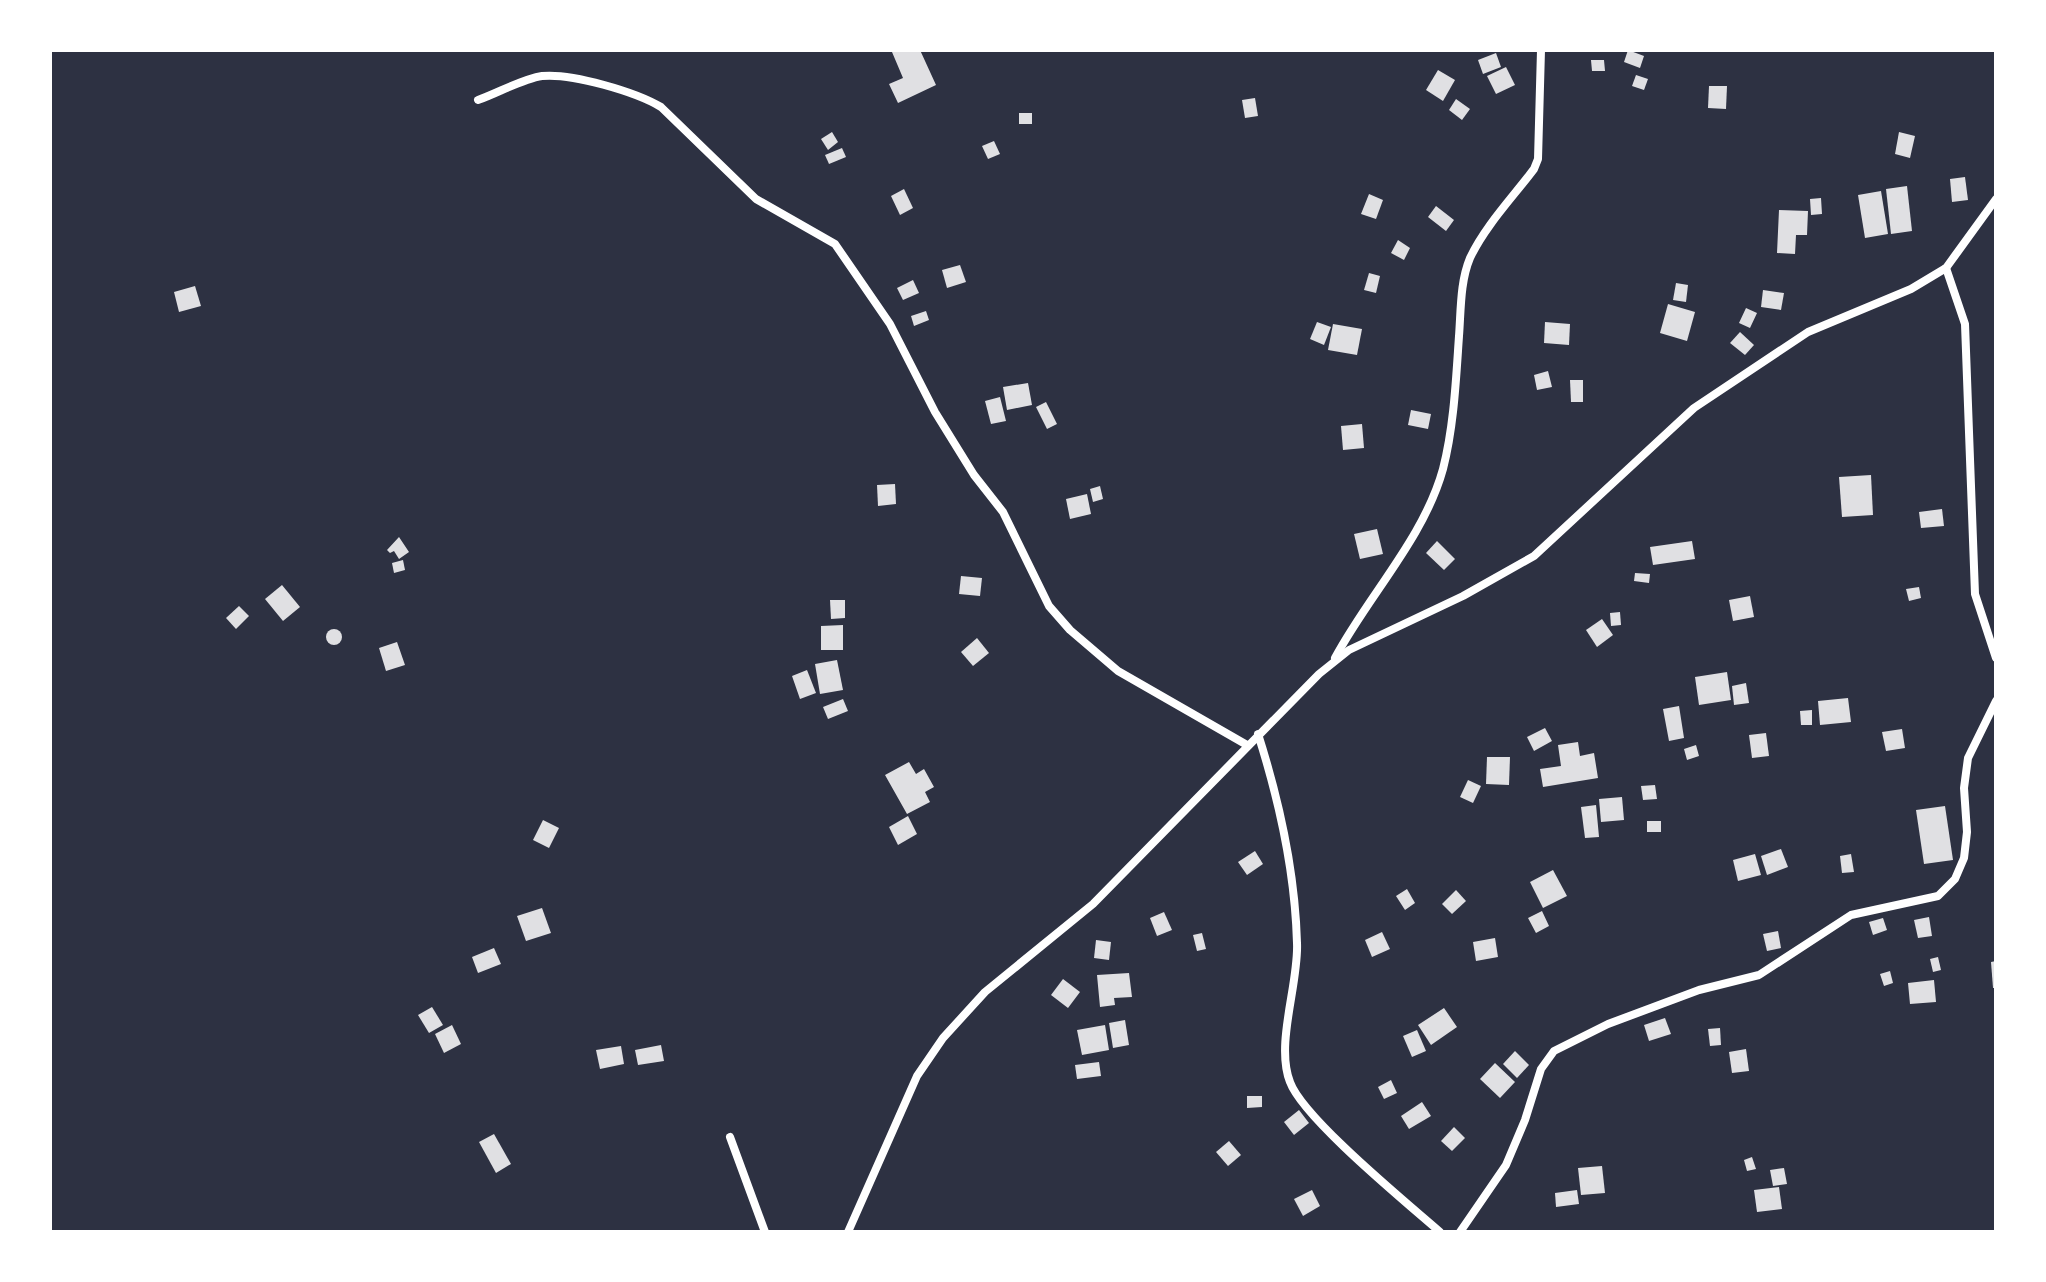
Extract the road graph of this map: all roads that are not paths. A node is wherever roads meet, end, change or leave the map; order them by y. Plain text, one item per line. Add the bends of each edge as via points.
1 (1541, 50) edge
2 (478, 100) dead end
3 (1996, 199) edge
4 (1946, 268) junction
5 (1996, 658) edge
6 (1333, 663) junction
7 (1996, 701) edge
8 (1258, 734) junction
9 (1247, 745) junction
10 (730, 1137) dead end
11 (765, 1232) edge
12 (848, 1232) edge
13 (1440, 1232) edge
14 (1460, 1232) edge

1 - 6 street via 1538,159 1480,240 1462,285 1443,469 1429,506
2 - 9 street via 543,76 644,97 661,107 756,199 835,244 890,324 943,425 1003,512 1049,606 1118,671
3 - 4 street
4 - 5 street via 1965,324 1975,594
4 - 6 street via 1911,289 1808,332 1676,423 1534,556
6 - 8 street
7 - 14 street via 1968,758 1964,858 1955,879 1938,896 1851,915 1759,975 1699,990 1554,1051 1541,1069 1506,1165
8 - 9 street
8 - 13 street via 1279,801 1293,876 1298,946 1287,1044 1289,1082 1314,1115
9 - 12 street via 1093,904 985,992 943,1038 917,1076
10 - 11 street

